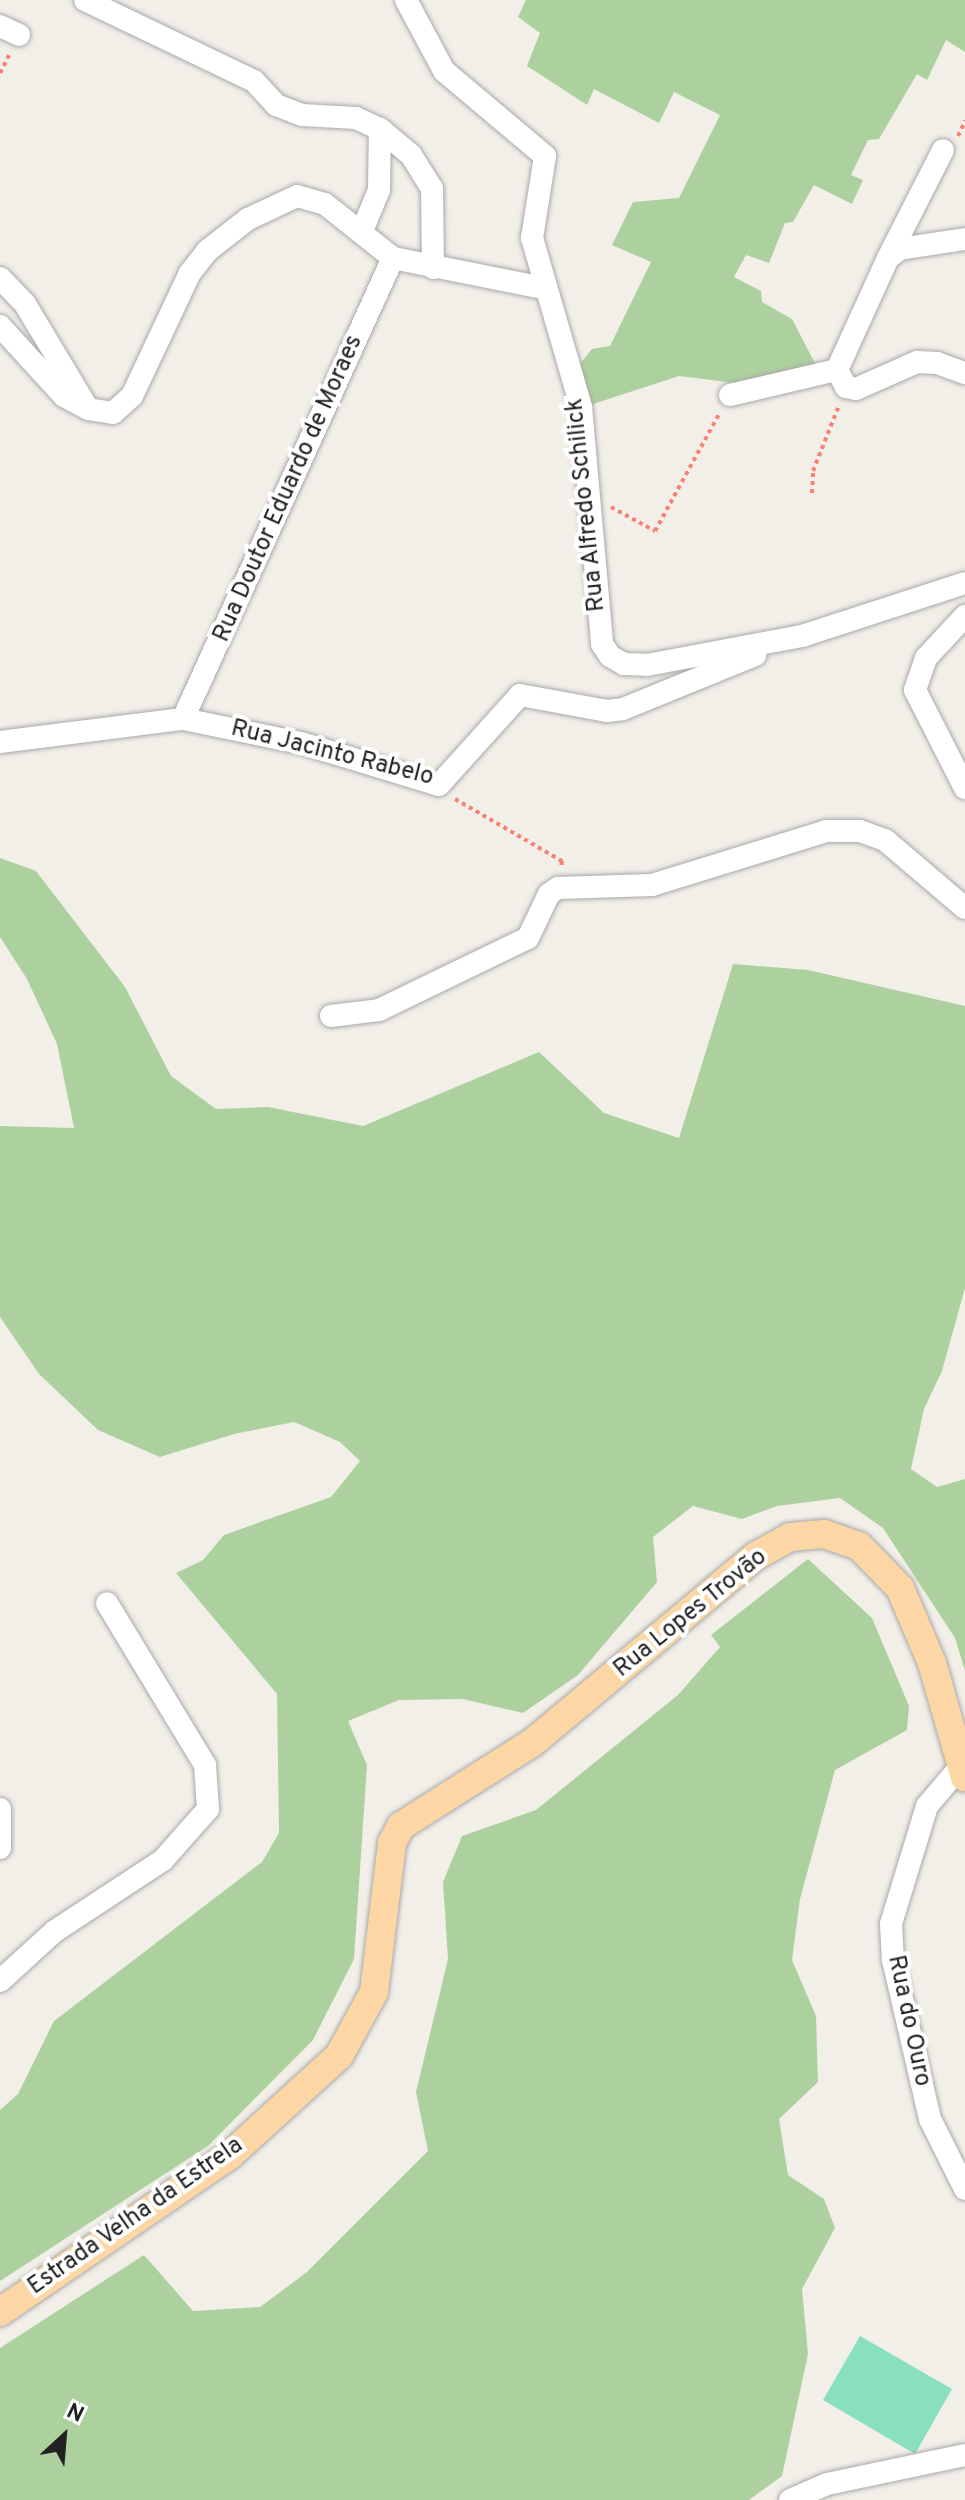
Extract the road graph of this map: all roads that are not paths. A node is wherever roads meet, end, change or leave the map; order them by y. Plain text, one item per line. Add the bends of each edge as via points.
1 (85, 0) edge
2 (406, 0) edge
3 (380, 129) junction
4 (943, 150) dead end
5 (362, 231) junction
6 (965, 239) edge
7 (393, 258) junction
8 (888, 258) junction
9 (433, 268) junction
10 (0, 278) edge
11 (543, 288) junction
12 (0, 326) edge
13 (965, 373) edge
14 (842, 378) junction
15 (730, 395) road end
16 (88, 409) junction
17 (965, 583) edge
18 (965, 616) edge
19 (802, 636) junction
20 (183, 719) junction
21 (0, 742) edge
22 (965, 788) edge
23 (965, 908) edge
24 (331, 1016) dead end
25 (107, 1603) dead end
26 (963, 1771) edge
27 (0, 1809) edge
28 (401, 1826) joint
29 (0, 1848) edge
30 (0, 1981) edge
31 (965, 2189) edge
32 (0, 2312) edge
33 (965, 2455) edge
34 (790, 2500) edge

1 - 3 street via 254,81 276,105 302,115 356,118
2 - 11 street, Rua Alfredo Schilick via 444,71 545,156 532,238
3 - 5 street via 379,190
3 - 9 street via 411,155 432,188
4 - 8 street
5 - 7 street
5 - 16 street via 325,204 297,196 248,219 207,251 190,273 123,407 113,413
6 - 8 street via 900,249
7 - 9 street
7 - 20 street, Rua Doutor Eduardo de Moraes
8 - 14 street
9 - 11 street
10 - 16 street via 25,304
11 - 19 street, Rua Alfredo Schilick via 565,343 581,407 602,644 610,656 624,664 647,665
12 - 16 street via 64,396
13 - 14 street via 917,362 868,387
14 - 15 street
17 - 19 street, Rua Alfredo Schilick
18 - 22 street via 926,658 915,690
19 - 20 street, Rua Jacinto Rabelo via 623,709 607,711 520,695 439,785 301,743
20 - 21 street, Rua Jacinto Rabelo
23 - 24 street via 885,840 860,831 826,831 652,885 558,888 549,894 528,938 379,1010
25 - 30 street via 205,1765 208,1809 172,1853 55,1931
26 - 28 main road, Rua Lopes Trovão via 932,1663 900,1588 859,1546 808,1534 790,1537 756,1556 532,1743
26 - 31 street, Rua do Ouro via 927,1806 891,1924 893,1960 930,2119
27 - 29 street
28 - 32 main road, Estrada Velha da Estrela via 392,1843 374,1992 339,2056 229,2156
33 - 34 street via 827,2484

